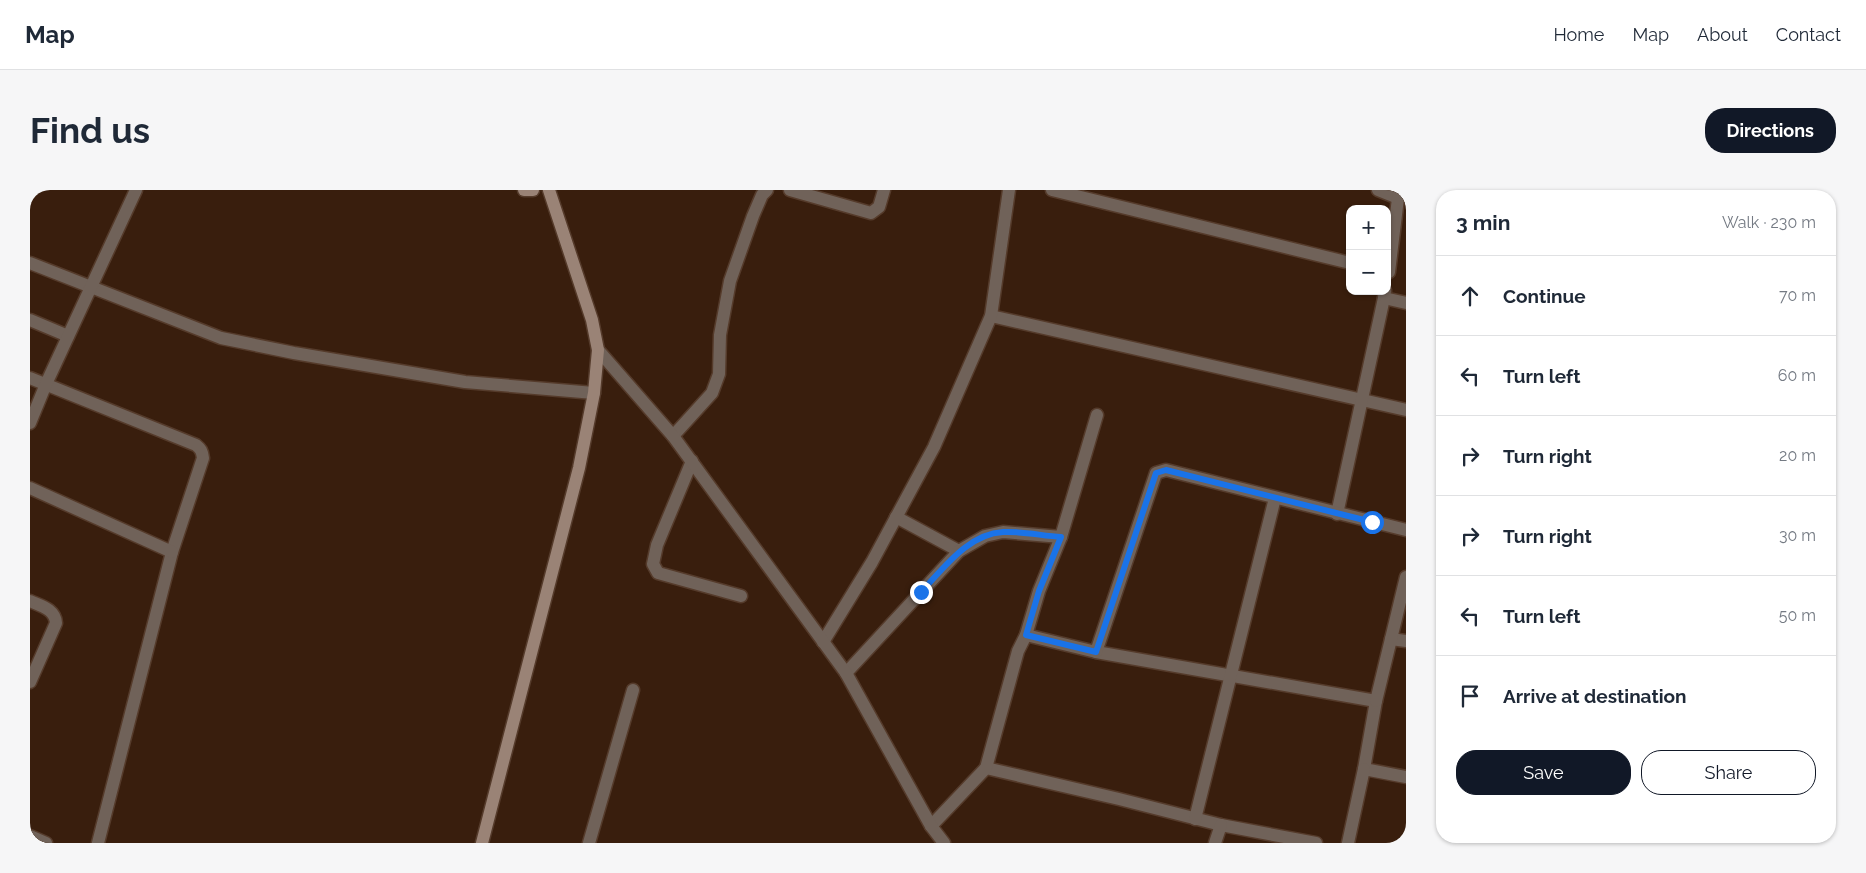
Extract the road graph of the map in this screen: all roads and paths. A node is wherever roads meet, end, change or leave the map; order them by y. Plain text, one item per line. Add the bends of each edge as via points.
1 (136, 190) edge
2 (524, 190) edge
3 (533, 190) edge
4 (549, 190) edge
5 (767, 190) edge
6 (790, 190) edge
7 (884, 190) edge
8 (1009, 190) edge
9 (1052, 190) edge
10 (1378, 190) edge
11 (1398, 194) edge
12 (1391, 251) edge
13 (30, 262) edge
14 (1346, 262) edge
15 (91, 287) junction
16 (1384, 295) edge
17 (1386, 295) edge
18 (1406, 303) edge
19 (991, 316) junction
20 (30, 320) edge
21 (68, 336) junction
22 (598, 350) junction
23 (30, 378) edge
24 (46, 384) junction
25 (594, 393) junction
26 (1362, 400) junction
27 (1406, 410) edge
28 (1097, 415) dead end
29 (30, 423) edge
30 (673, 436) junction
31 (692, 461) junction
32 (30, 488) edge
33 (1275, 498) junction
34 (1337, 514) junction
35 (896, 517) junction
36 (1406, 530) edge
37 (1061, 537) junction
38 (959, 551) junction
39 (172, 552) junction
40 (1406, 577) edge
41 (741, 596) dead end
42 (30, 601) edge
43 (1026, 635) junction
44 (1391, 639) junction
45 (1406, 641) edge
46 (823, 642) junction
47 (1096, 652) junction
48 (846, 674) junction
49 (1231, 676) junction
50 (30, 682) edge
51 (633, 690) dead end
52 (1376, 701) junction
53 (986, 768) junction
54 (1364, 769) junction
55 (1406, 777) edge
56 (1196, 818) junction
57 (1221, 825) junction
58 (931, 826) junction
59 (30, 836) edge
60 (46, 843) edge
61 (98, 843) edge
62 (482, 843) edge
63 (589, 843) edge
64 (944, 843) edge
65 (1215, 843) edge
66 (1316, 843) edge
67 (1348, 843) edge

1 - 15 street
2 - 3 main road
4 - 22 main road via 592,320
5 - 30 street via 753,216 730,281 720,335 719,374 712,393
6 - 7 street via 870,213 879,207
8 - 19 street
9 - 14 street
10 - 11 street
11 - 12 street
13 - 15 street
15 - 21 street
15 - 25 street via 221,338 465,382
16 - 26 street
17 - 18 street
19 - 26 street
19 - 35 street via 934,447
20 - 21 street
21 - 24 street
22 - 25 main road
22 - 30 street
23 - 24 street
24 - 29 street
24 - 39 street via 201,449 203,458
25 - 62 main road via 577,477
26 - 27 street
26 - 34 street
28 - 37 street
30 - 31 street
31 - 41 street via 657,545 653,564 658,573
31 - 46 street
32 - 39 street
33 - 34 street
33 - 47 street via 1166,470 1156,473
33 - 49 street
34 - 36 street
35 - 38 street
35 - 46 street
37 - 38 street via 1003,532 985,536
37 - 43 street via 1039,591
38 - 48 street
39 - 61 street
40 - 44 street
42 - 50 street via 53,613 56,623
43 - 47 street
43 - 53 street via 1018,651
44 - 45 street
44 - 52 street
46 - 48 street
47 - 49 street
48 - 58 street
49 - 52 street
49 - 56 street
51 - 63 street
52 - 54 street
53 - 56 street
53 - 58 street
54 - 55 street
54 - 67 street
56 - 57 street
57 - 65 street
57 - 66 street
58 - 64 street
59 - 60 street

